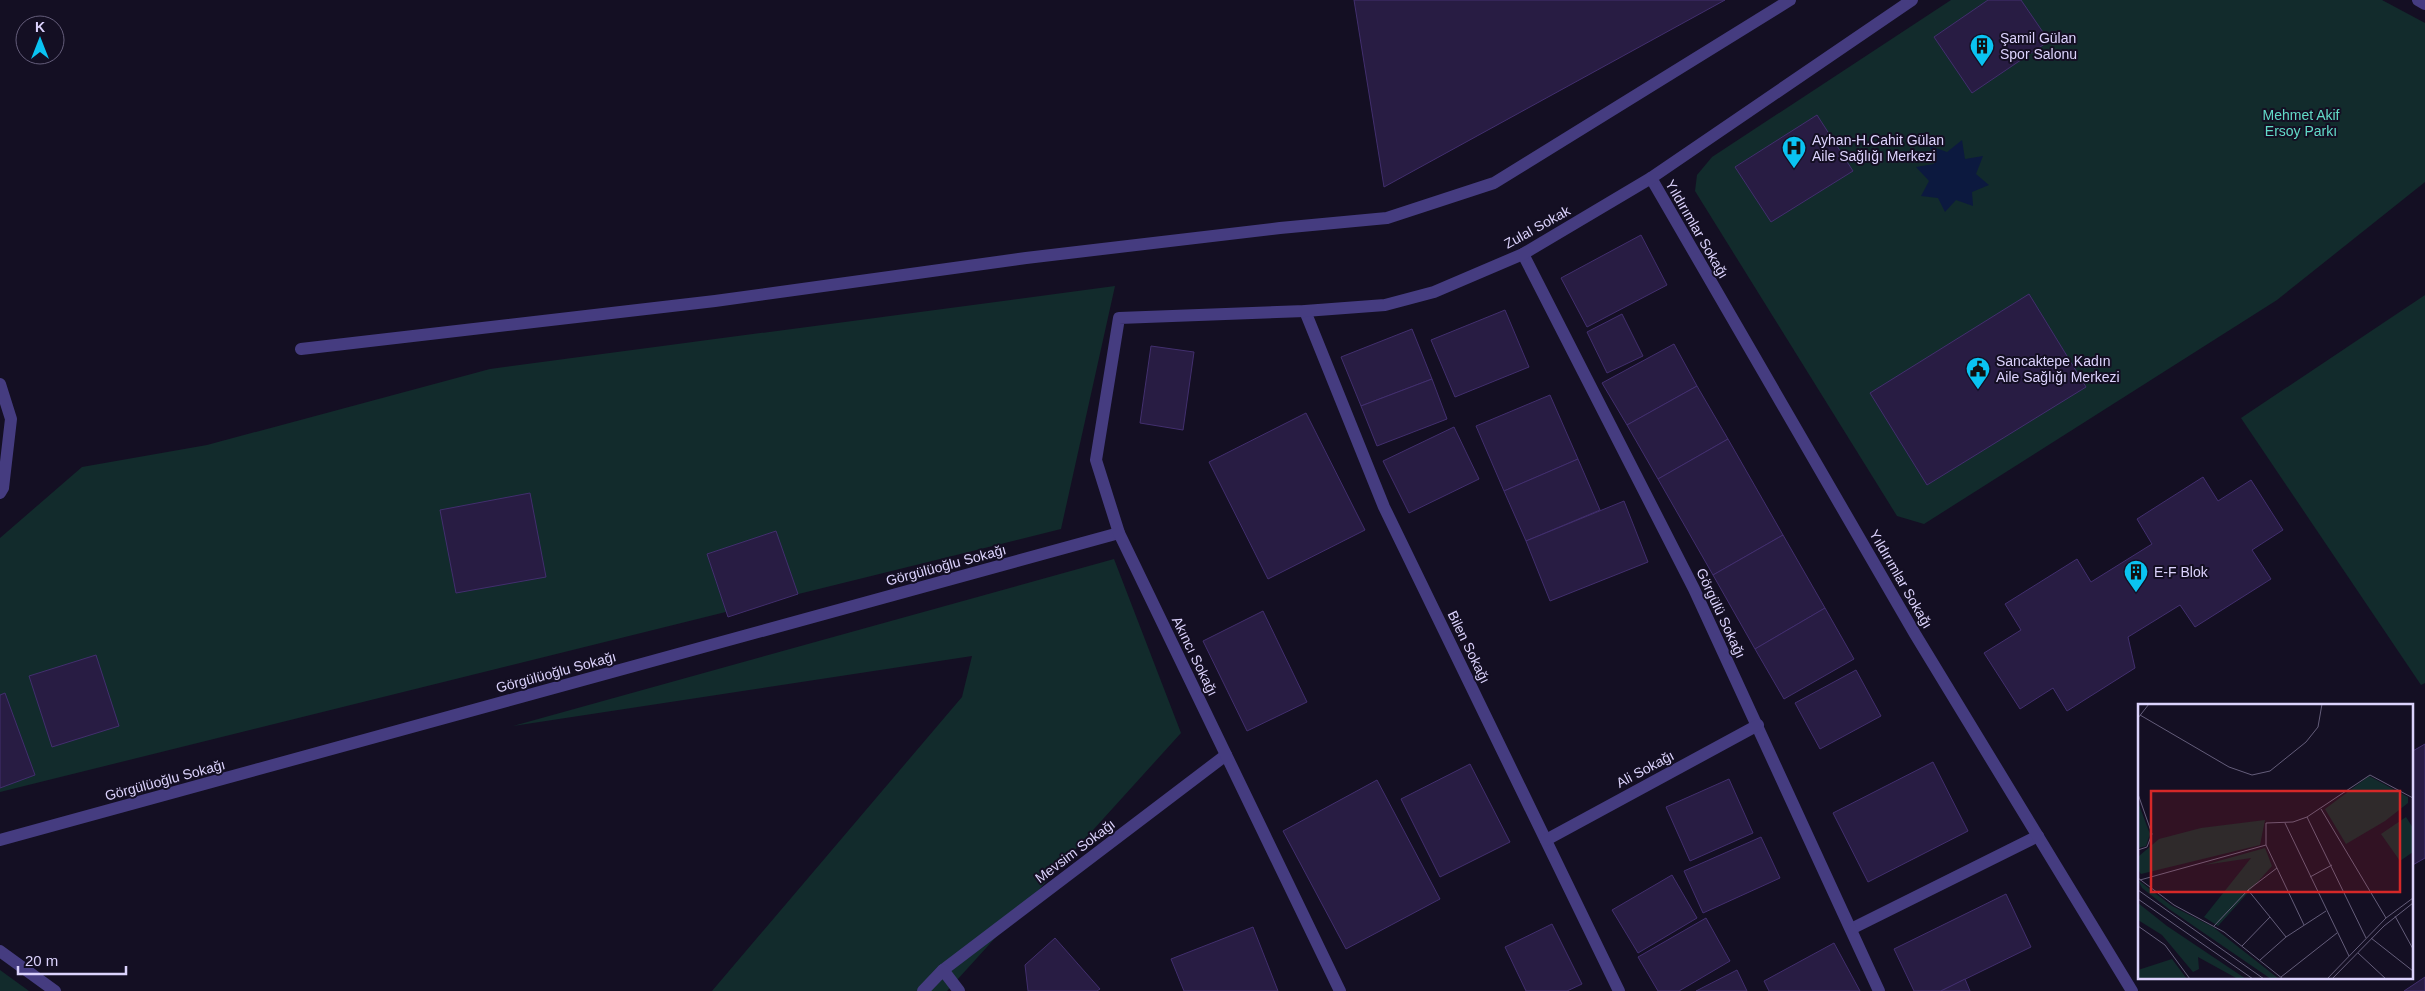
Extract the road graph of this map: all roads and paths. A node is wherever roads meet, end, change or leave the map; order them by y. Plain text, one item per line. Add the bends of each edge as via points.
1 (1790, 0) edge
2 (1912, 0) edge
3 (2418, 0) edge
4 (2425, 4) edge
5 (1651, 178) junction
6 (1523, 254) junction
7 (1305, 311) junction
8 (1119, 318) joint
9 (301, 349) dead end
10 (0, 384) edge
11 (0, 493) edge
12 (1119, 534) junction
13 (1758, 725) junction
14 (1226, 755) junction
15 (2038, 836) junction
16 (0, 840) edge
17 (1546, 840) junction
18 (1851, 929) junction
19 (0, 951) edge
20 (943, 970) junction
21 (55, 991) edge
22 (923, 991) edge
23 (960, 991) edge
24 (1340, 991) edge
25 (1619, 991) edge
26 (1879, 991) edge
27 (2132, 991) edge

1 - 9 street via 1494,183 1387,218 1046,256 715,301
2 - 5 street, Zulal Sokak
3 - 4 street
5 - 6 street, Zulal Sokak
5 - 15 street, Yıldırımlar Sokağı via 1915,634
6 - 7 street, Zulal Sokak via 1434,292 1385,305
6 - 13 street, Görgülü Sokağı via 1694,589
7 - 8 street, Zulal Sokak
7 - 17 street, Bilen Sokağı via 1384,507
8 - 12 street, Akıncı Sokağı via 1096,460
10 - 11 street via 11,419
12 - 14 street, Akıncı Sokağı
12 - 16 street, Görgülüoğlu Sokağı
13 - 17 street, Ali Sokağı
13 - 18 street, Görgülü Sokağı
14 - 20 street, Mevsim Sokağı
14 - 24 street, Akıncı Sokağı
15 - 18 street
15 - 27 street, Yıldırımlar Sokağı
17 - 25 street, Bilen Sokağı
18 - 26 street, Görgülü Sokağı
19 - 21 street
20 - 22 street, Mevsim Sokağı
20 - 23 street

